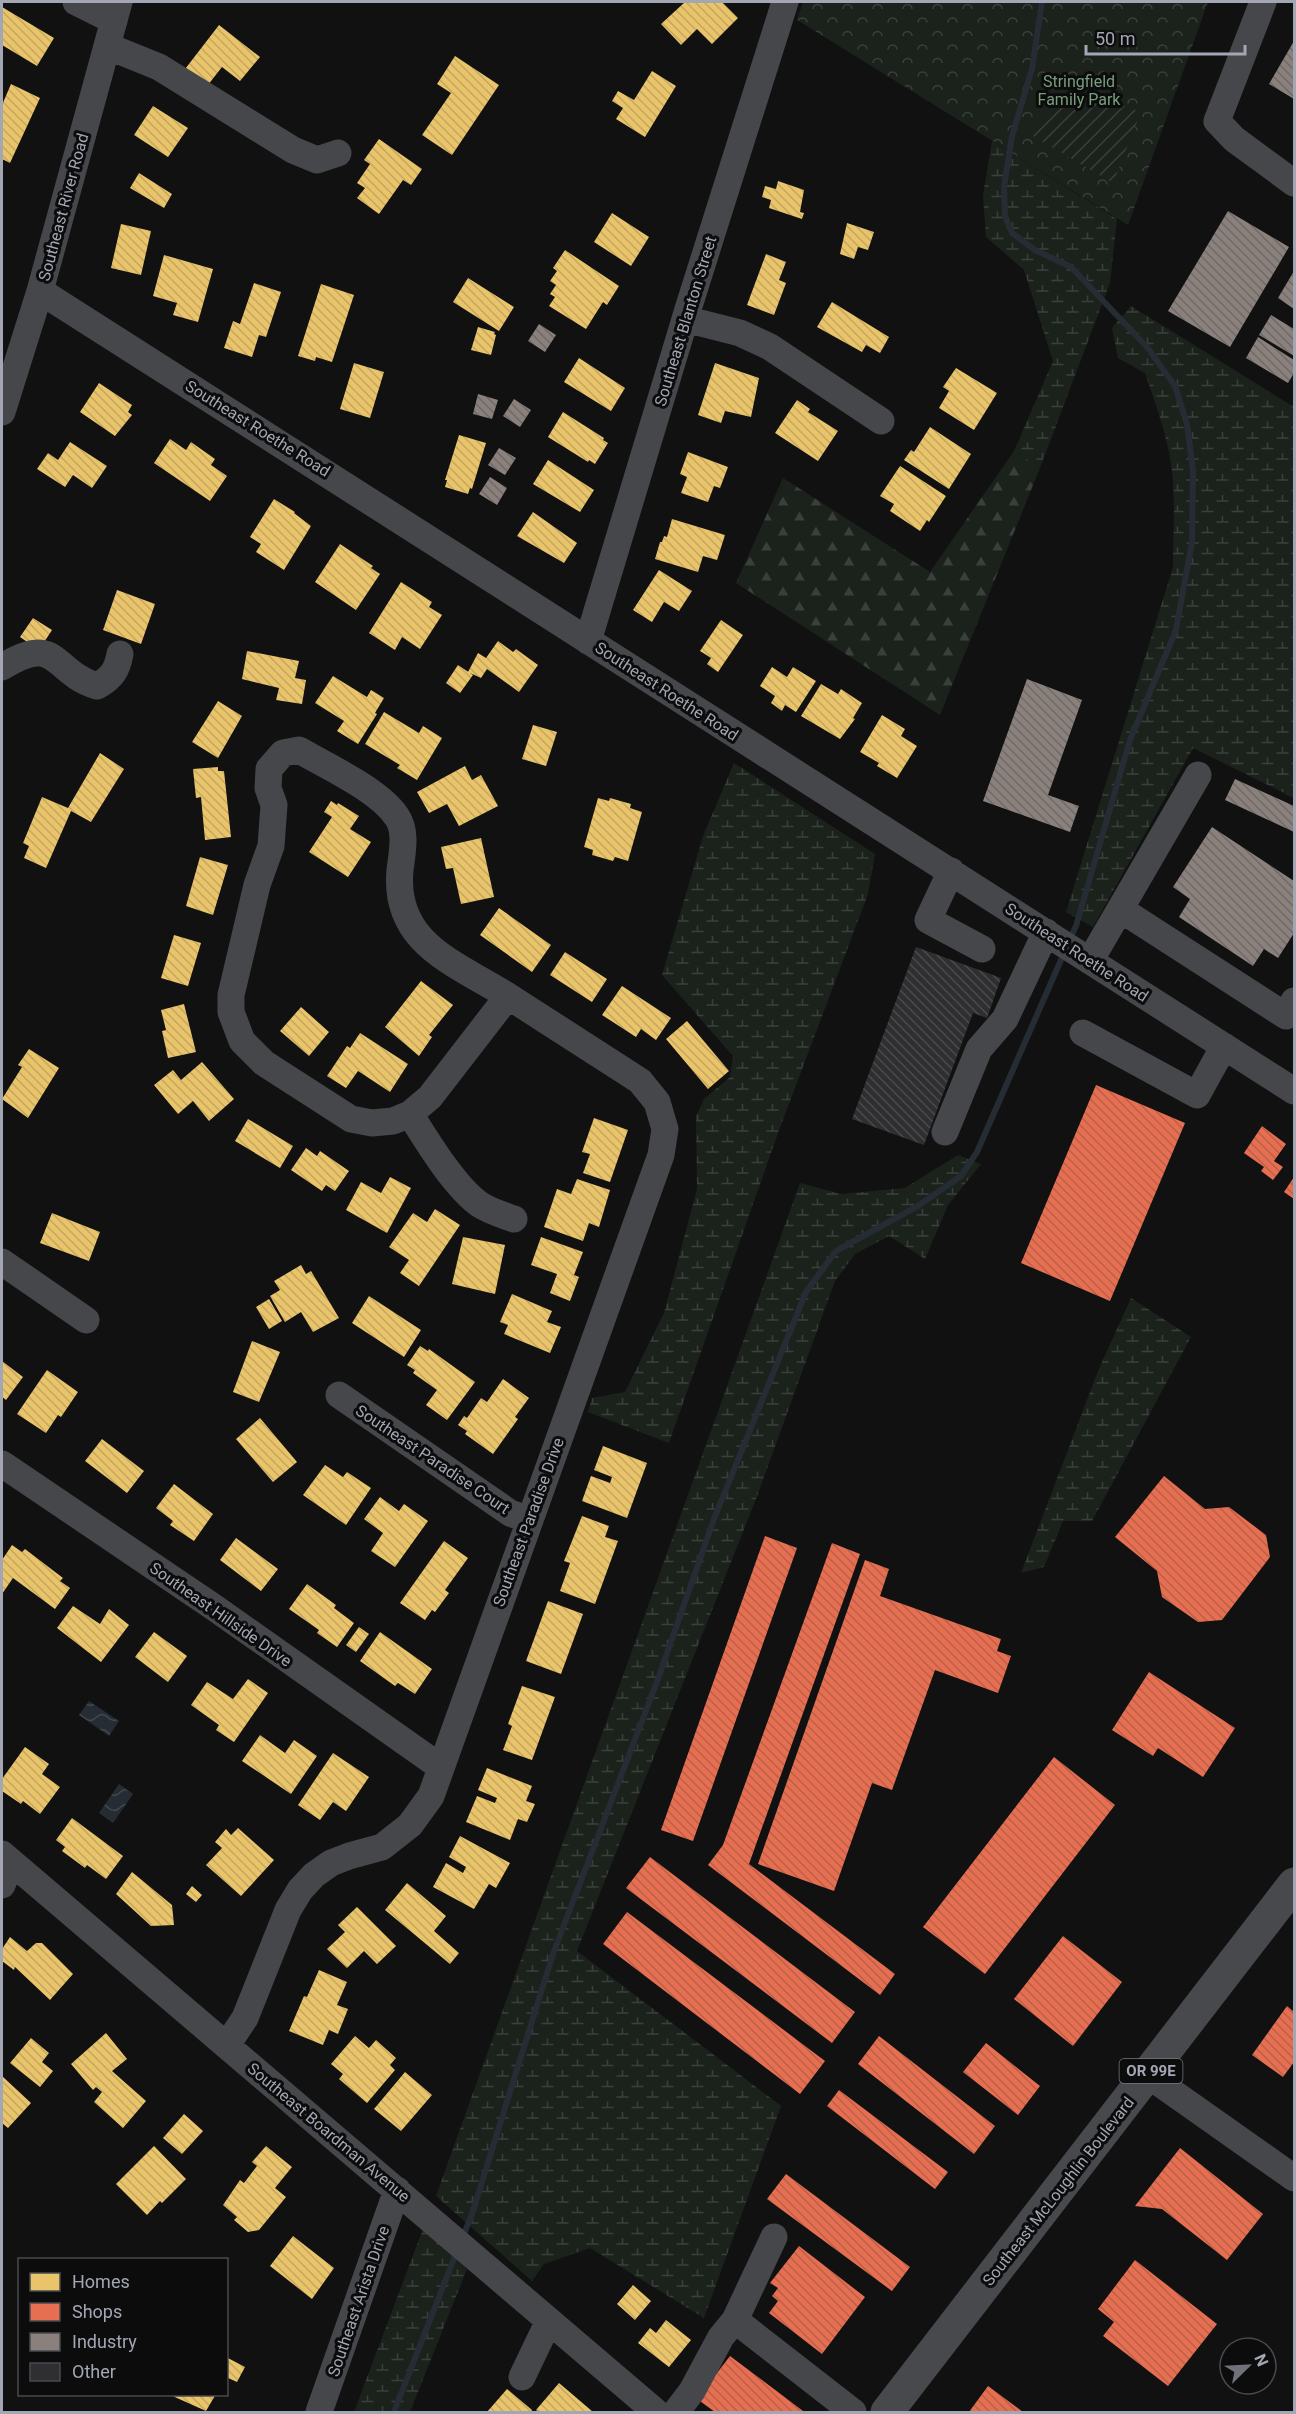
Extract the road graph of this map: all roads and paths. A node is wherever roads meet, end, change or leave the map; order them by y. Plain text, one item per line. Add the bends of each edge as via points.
1 (76, 2) edge
2 (785, 2) edge
3 (1263, 2) edge
4 (113, 23) edge
5 (338, 153) dead end
6 (1294, 183) edge
7 (40, 291) junction
8 (686, 318) junction
9 (2, 412) edge
10 (881, 421) dead end
11 (588, 641) junction
12 (120, 654) dead end
13 (2, 667) edge
14 (1198, 775) dead end
15 (951, 872) junction
16 (1120, 909) junction
17 (1046, 932) junction
18 (982, 949) dead end
19 (1090, 960) junction
20 (508, 996) junction
21 (1294, 1001) edge
22 (1083, 1033) dead end
23 (1224, 1046) junction
24 (1294, 1091) edge
25 (410, 1114) junction
26 (945, 1132) dead end
27 (514, 1219) dead end
28 (2, 1262) edge
29 (86, 1320) dead end
30 (339, 1395) dead end
31 (2, 1464) edge
32 (529, 1520) junction
33 (439, 1766) junction
34 (5, 1867) edge
35 (1294, 1884) edge
36 (227, 2045) junction
37 (1148, 2075) junction
38 (1294, 2178) edge
39 (397, 2190) junction
40 (774, 2237) dead end
41 (735, 2320) junction
42 (551, 2323) junction
43 (522, 2377) dead end
44 (319, 2412) edge
45 (656, 2412) edge
46 (676, 2412) edge
47 (853, 2412) edge
48 (888, 2412) edge

1 - 4 street
2 - 8 street, Southeast Blanton Street
3 - 6 street via 1217,121 1234,140
4 - 5 street via 159,67 294,150 317,160
4 - 7 street, Southeast River Road
7 - 9 street, Southeast River Road
7 - 11 street, Southeast Roethe Road
8 - 10 street via 740,333 770,347
8 - 11 street, Southeast Blanton Street
11 - 15 street, Southeast Roethe Road
12 - 13 street via 117,669 109,680 97,686 84,682 45,652 34,652
14 - 16 street
15 - 17 street, Southeast Roethe Road
15 - 18 street via 928,920
16 - 19 street
16 - 21 street via 1286,1016
17 - 19 street, Southeast Roethe Road
17 - 26 street via 1005,1019 980,1048
19 - 23 street, Southeast Roethe Road
20 - 25 street, Southeast Paradise Drive via 430,1097
20 - 25 street, Southeast Paradise Drive via 430,948 410,927 403,912 399,878 403,839 398,818 378,796 300,750 283,753 269,768 268,788 274,805 271,846 257,885 231,995 231,1012 242,1041 264,1063 351,1119 372,1123
20 - 32 street, Southeast Paradise Drive via 640,1080 657,1102 664,1129 662,1155
22 - 23 street via 1197,1095
23 - 24 street, Southeast Roethe Road
25 - 27 street via 471,1198
28 - 29 street
30 - 32 street, Southeast Paradise Court via 510,1513
31 - 33 street, Southeast Hillside Drive
32 - 33 street, Southeast Paradise Drive
33 - 36 street, Southeast Paradise Drive via 430,1796 410,1825 382,1847 331,1863 300,1890 288,1910 245,2018
34 - 36 street, Southeast Boardman Avenue
35 - 37 main road, Southeast McLoughlin Boulevard / OR 99E
36 - 39 street, Southeast Boardman Avenue
37 - 38 street
37 - 48 main road, Southeast McLoughlin Boulevard / OR 99E
39 - 42 street, Southeast Boardman Avenue
39 - 44 street, Southeast Arista Drive
40 - 41 street
41 - 46 street
41 - 47 street
42 - 43 street
42 - 45 street, Southeast Boardman Avenue

